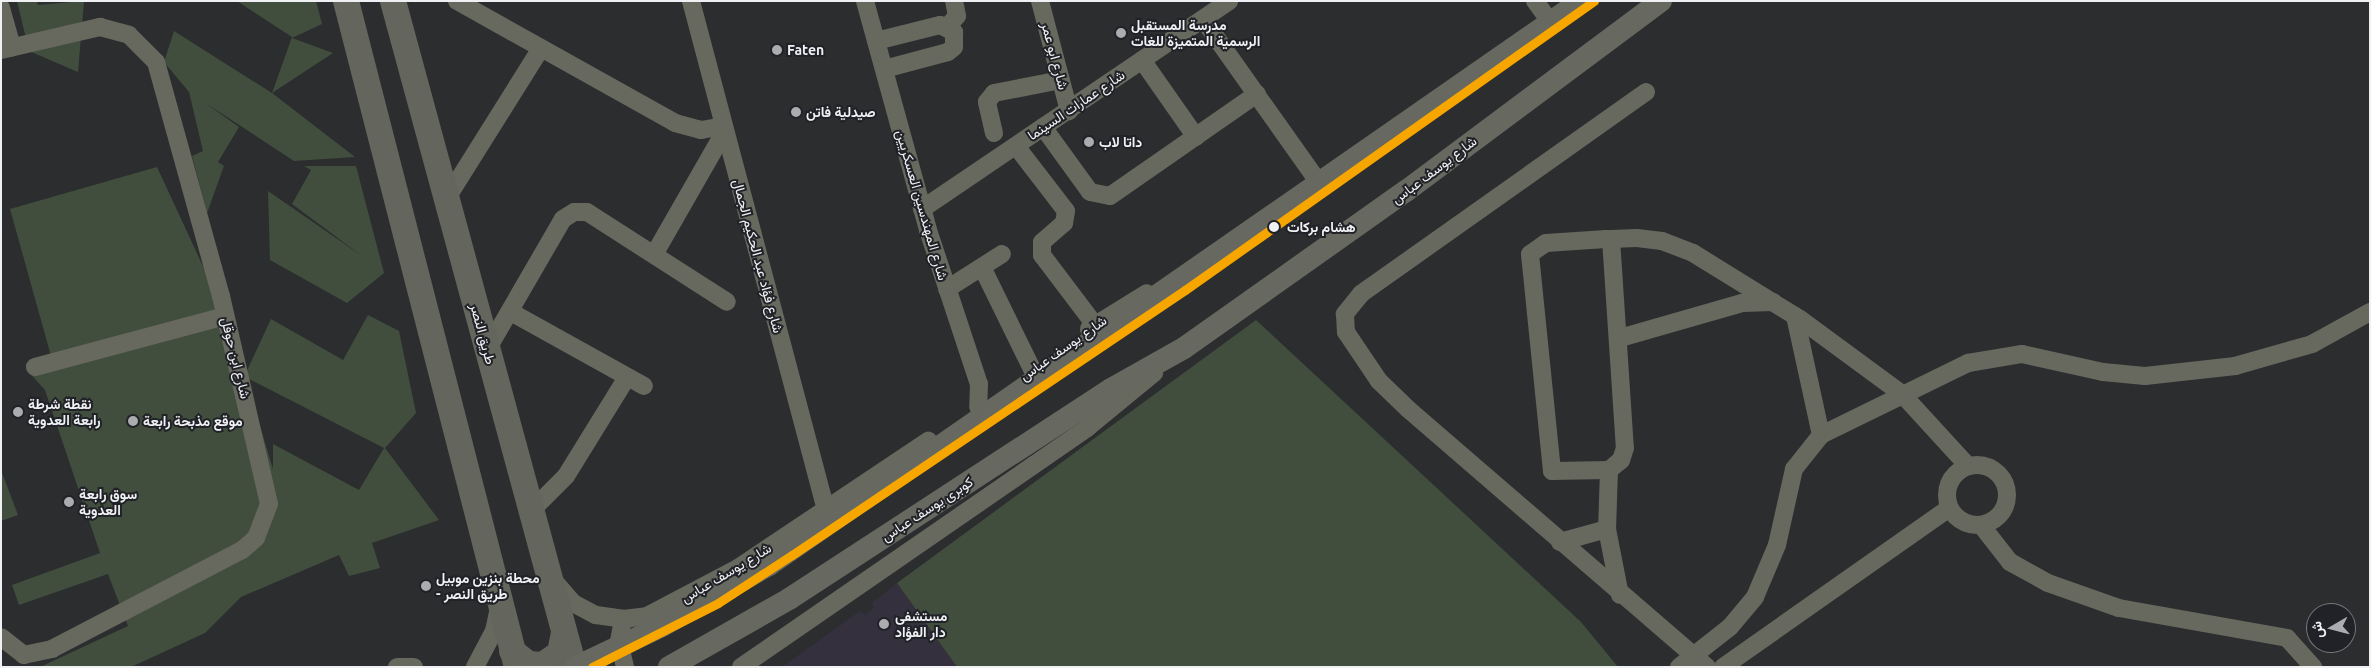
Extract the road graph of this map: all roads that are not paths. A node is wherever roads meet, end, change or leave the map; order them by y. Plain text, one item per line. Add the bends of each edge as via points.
1 (346, 1) edge
2 (392, 1) edge
3 (457, 1) edge
4 (691, 1) edge
5 (865, 1) edge
6 (954, 1) edge
7 (1040, 1) edge
8 (1229, 1) edge
9 (1534, 1) edge
10 (1581, 1) edge
11 (1661, 1) edge
12 (1, 8) edge
13 (1203, 19) junction
14 (1550, 22) junction
15 (948, 26) junction
16 (876, 41) junction
17 (6, 48) edge
18 (540, 50) junction
19 (1142, 60) junction
20 (884, 69) junction
21 (1061, 80) junction
22 (1646, 92) dead end
23 (1257, 94) junction
24 (1069, 111) junction
25 (725, 128) junction
26 (1043, 128) junction
27 (994, 133) dead end
28 (1196, 137) junction
29 (1016, 146) junction
30 (1319, 183) junction
31 (447, 198) junction
32 (922, 210) junction
33 (1611, 238) junction
34 (655, 253) junction
35 (1002, 254) dead end
36 (982, 267) junction
37 (1173, 287) junction
38 (947, 290) junction
39 (727, 302) dead end
40 (1774, 302) junction
41 (511, 312) junction
42 (2370, 312) edge
43 (225, 316) junction
44 (1795, 316) junction
45 (1095, 325) junction
46 (1620, 338) junction
47 (1184, 348) junction
48 (487, 350) junction
49 (35, 367) dead end
50 (1032, 369) junction
51 (626, 379) junction
52 (644, 386) dead end
53 (1902, 394) junction
54 (978, 408) junction
55 (1821, 435) junction
56 (1967, 466) junction
57 (1609, 470) junction
58 (1949, 508) junction
59 (826, 510) junction
60 (531, 511) junction
61 (1981, 525) junction
62 (1607, 529) junction
63 (1560, 542) junction
64 (544, 560) junction
65 (1620, 595) junction
66 (499, 607) junction
67 (623, 619) junction
68 (564, 632) junction
69 (1, 637) edge
70 (1693, 656) junction
71 (514, 659) edge
72 (397, 667) edge
73 (414, 667) edge
74 (475, 667) edge
75 (575, 667) edge
76 (624, 667) edge
77 (669, 667) edge
78 (741, 667) edge
79 (1679, 667) edge
80 (1707, 667) edge
81 (1723, 667) edge
82 (2313, 667) edge

1 - 66 highway
2 - 31 highway, طريق النصر
3 - 18 street
4 - 25 street, شارع فؤاد عبد الحكيم الجمال
5 - 16 street, شارع المهندسين العسكريين
6 - 15 street via 957,16
7 - 21 street, شارع ابو عمر
8 - 13 street, شارع عمارات السينما
9 - 14 street
10 - 14 main road, شارع يوسف عباس
11 - 47 main road, شارع يوسف عباس via 1406,191
12 - 17 street
13 - 19 street, شارع عمارات السينما
13 - 23 street
14 - 30 main road, شارع يوسف عباس
15 - 16 street
15 - 20 street via 956,39 948,52
16 - 20 street, شارع المهندسين العسكريين
17 - 43 street, شارع ابن حوقل via 100,27 129,35 156,62
18 - 25 street via 688,129
18 - 31 street
19 - 24 street, شارع عمارات السينما
19 - 28 street
20 - 32 street, شارع المهندسين العسكريين
21 - 24 street, شارع ابو عمر
21 - 27 street via 994,92 987,102
22 - 63 street via 1372,285 1345,314 1348,340 1379,381
23 - 28 street
23 - 30 street
24 - 26 street, شارع عمارات السينما
25 - 34 street
25 - 59 street, شارع فؤاد عبد الحكيم الجمال
26 - 28 street via 1090,192 1103,197
26 - 29 street, شارع عمارات السينما
29 - 32 street, شارع عمارات السينما
29 - 45 street via 1066,211 1064,223 1042,242 1042,255
30 - 37 main road, شارع يوسف عباس
31 - 48 highway, طريق النصر
32 - 38 street, شارع المهندسين العسكريين
33 - 40 street via 1676,244
33 - 46 street
33 - 57 street via 1538,245 1529,264 1552,471
34 - 39 street
34 - 41 street via 587,212 574,212 563,219
35 - 36 street
36 - 38 street
36 - 50 street
37 - 45 street, شارع يوسف عباس via 1137,297
37 - 75 main road, bridge via 769,565 662,626
38 - 54 street, شارع المهندسين العسكريين via 979,384
40 - 44 street
40 - 46 street via 1742,303
41 - 48 street
41 - 51 street
42 - 53 street via 2304,347 2234,366 2129,375 2022,354 1968,363
43 - 49 street
43 - 69 street, شارع ابن حوقل via 267,486 269,504 256,538 242,550 52,649 24,654
44 - 53 street
44 - 55 street
45 - 50 street, شارع يوسف عباس
46 - 57 street via 1628,436 1621,460
47 - 77 main road, كوبرى يوسف عباس via 1111,389 789,599
47 - 78 street, شارع يوسف عباس via 1087,428
48 - 60 highway, طريق النصر
50 - 54 street, شارع يوسف عباس
51 - 52 street
51 - 60 street via 566,476
53 - 55 street
53 - 56 street
54 - 59 street, شارع يوسف عباس
55 - 70 street via 1794,469 1777,545 1756,597 1730,627
56 - 58 street via 1951,478
56 - 61 street via 1997,471 2007,489 2004,509
57 - 62 street
58 - 61 street via 1962,522
58 - 81 street
59 - 67 street, شارع يوسف عباس via 694,594 647,616
60 - 64 highway, طريق النصر
61 - 82 street via 2010,562 2048,583 2119,608 2288,638
62 - 63 street
62 - 65 street
63 - 65 street
64 - 67 street, شارع يوسف عباس via 555,584 573,603 596,615
64 - 68 highway, طريق النصر
65 - 70 street
66 - 71 highway
66 - 74 street via 494,631
67 - 76 street via 619,641
68 - 71 highway via 560,653 543,665
68 - 75 highway, طريق النصر
70 - 79 street
70 - 80 street
72 - 73 street

